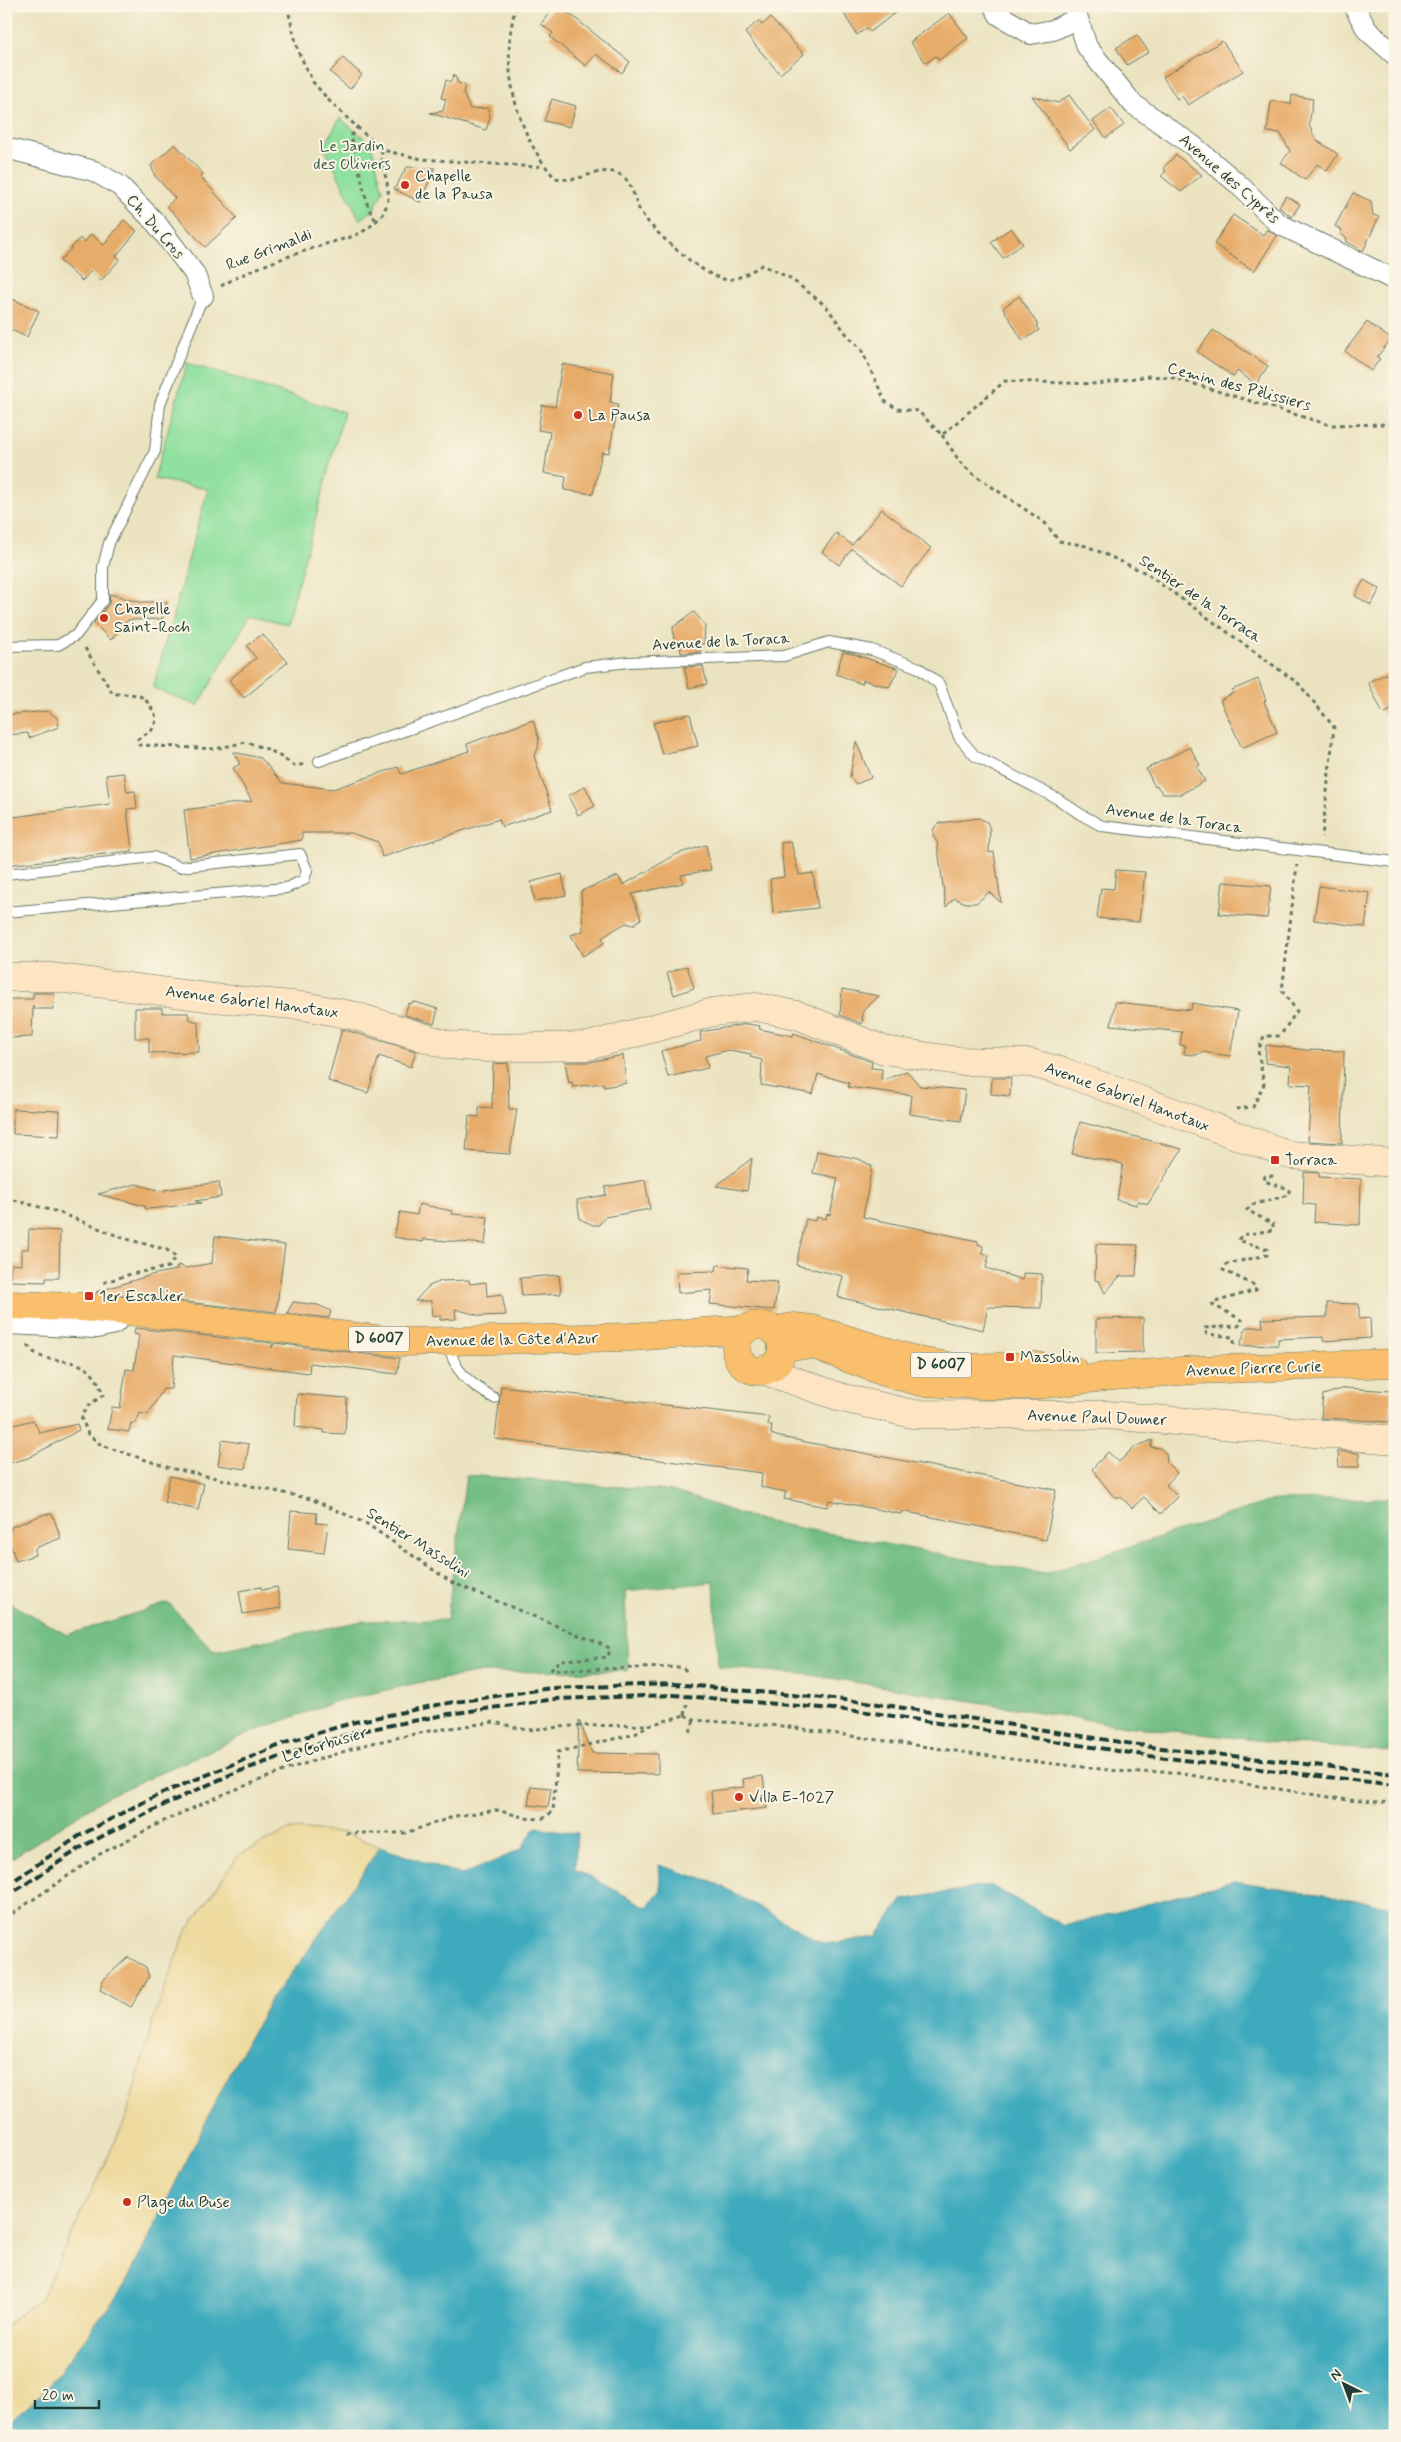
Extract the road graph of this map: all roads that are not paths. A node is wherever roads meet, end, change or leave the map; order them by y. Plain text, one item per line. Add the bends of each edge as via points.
1 (994, 6) edge
2 (1354, 6) edge
3 (1075, 13) edge
4 (1395, 56) edge
5 (6, 148) edge
6 (1395, 280) edge
7 (203, 296) joint
8 (6, 646) edge
9 (320, 761) road end
10 (1395, 862) edge
11 (6, 874) edge
12 (6, 912) edge
13 (6, 977) edge
14 (1395, 1163) edge
15 (6, 1305) edge
16 (128, 1311) junction
17 (6, 1324) edge
18 (630, 1336) junction
19 (449, 1341) junction
20 (768, 1354) junction
21 (1395, 1363) edge
22 (494, 1398) dead end
23 (1395, 1440) edge

1 - 3 street via 999,15 1031,34 1053,30
2 - 4 street via 1366,30
3 - 6 street, Avenue des Cyprès via 1087,47 1133,104 1192,145 1279,224
5 - 7 street, Ch. Du Cros via 94,171 120,186 156,223 194,272
7 - 8 lane via 160,404 155,451 109,542 103,567 103,600 76,635 58,645
9 - 10 lane, Avenue de la Toraca via 586,667 629,662 784,656 829,642 872,650 919,668 939,684 959,737 975,756 1102,826
11 - 12 lane via 153,857 180,867 300,854 307,870 304,880 286,888
13 - 14 main road, Avenue Gabriel Hanotaux via 51,977 304,1006 356,1016 448,1046 488,1048 588,1046 713,1012 756,1008 796,1015 884,1050 958,1061 1031,1063 1064,1072 1290,1155
15 - 16 main road, Avenue de la Côte d'Azur / D 6007
16 - 17 street via 114,1324 97,1328
16 - 19 main road, Avenue de la Côte d'Azur / D 6007 via 402,1342
18 - 19 main road, Avenue de la Côte d'Azur / D 6007
18 - 20 main road, Avenue de la Côte d'Azur / D 6007 via 712,1351
18 - 20 main road, Avenue de la Côte d'Azur / D 6007 via 746,1329 760,1325
19 - 22 lane via 456,1369
20 - 21 main road, Avenue Pierre Curie / D 6007 via 794,1327 812,1328 918,1361 959,1368 1035,1366 1113,1376
20 - 23 main road, Avenue Paul Doumer via 803,1382 843,1398 914,1414 1107,1415

